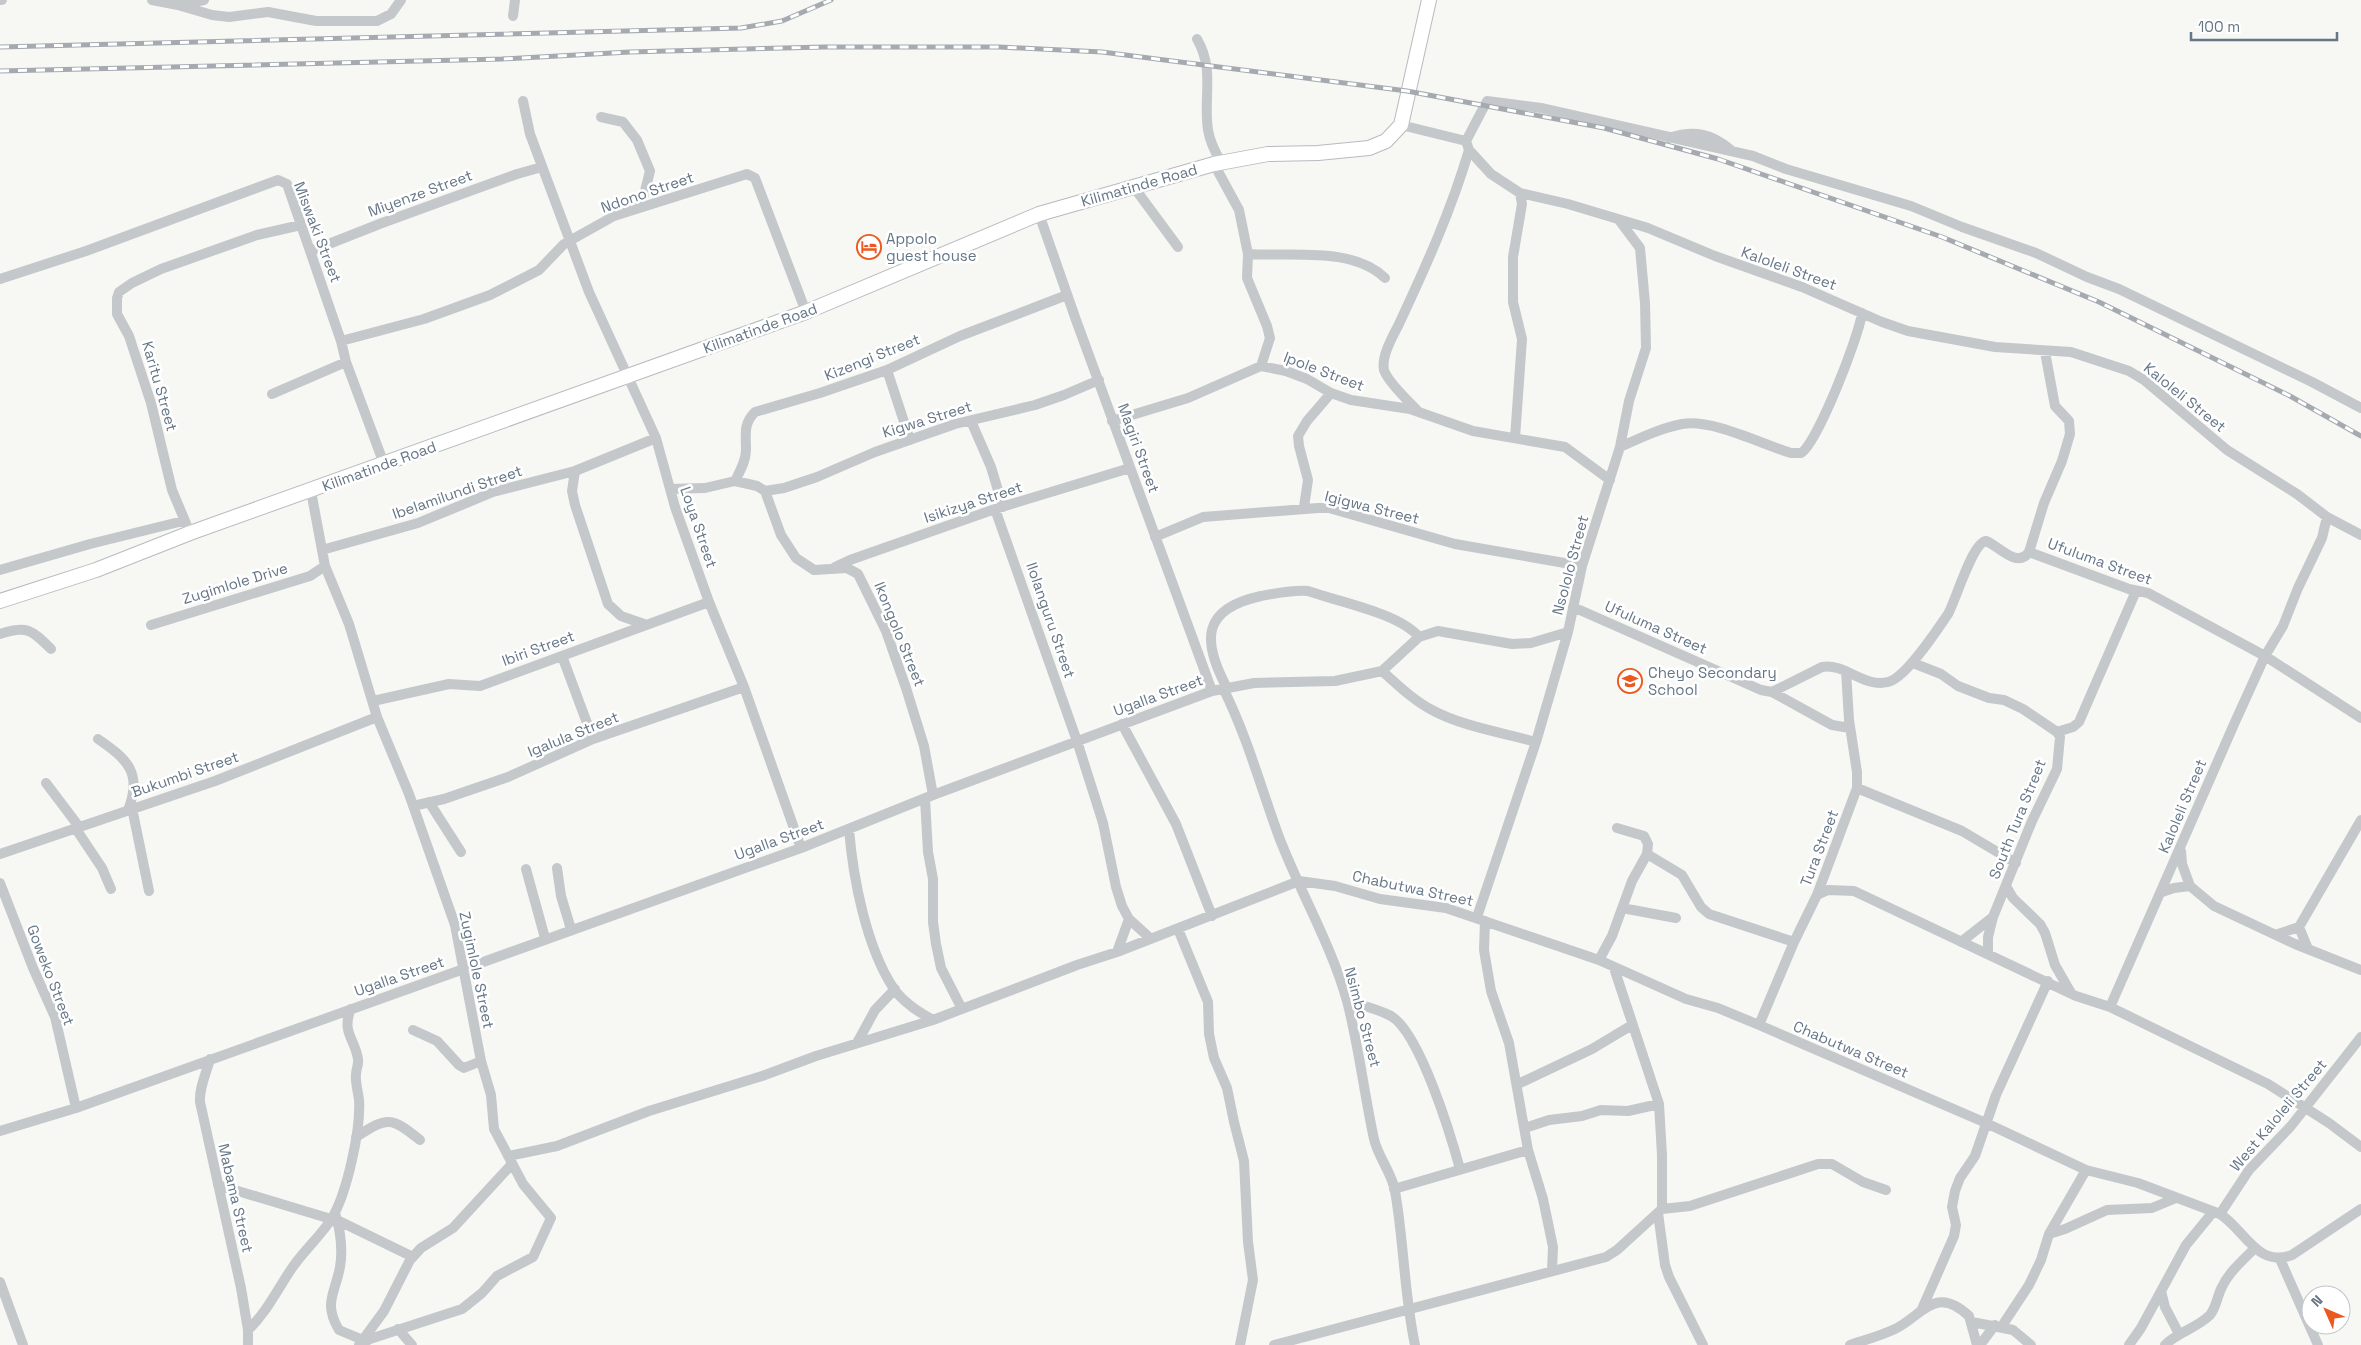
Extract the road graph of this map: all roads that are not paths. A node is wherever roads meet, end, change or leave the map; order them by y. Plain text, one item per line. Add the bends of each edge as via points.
1 (152, 0) edge
2 (204, 0) edge
3 (400, 0) edge
4 (515, 0) edge
5 (1429, 0) edge
6 (178, 5) junction
7 (513, 16) dead end
8 (1197, 39) dead end
9 (523, 101) dead end
10 (601, 117) dead end
11 (1401, 125) junction
12 (1467, 145) junction
13 (1217, 163) junction
14 (542, 168) junction
15 (1133, 186) junction
16 (1520, 194) junction
17 (632, 211) junction
18 (1040, 214) junction
19 (1619, 220) junction
20 (301, 225) junction
21 (571, 241) junction
22 (1178, 247) dead end
23 (311, 251) junction
24 (1248, 254) junction
25 (1385, 278) dead end
26 (0, 279) edge
27 (1067, 295) junction
28 (806, 312) junction
29 (1862, 313) junction
30 (341, 341) junction
31 (2045, 352) junction
32 (346, 362) junction
33 (1261, 366) junction
34 (887, 370) junction
35 (628, 375) junction
36 (1099, 380) junction
37 (1331, 393) junction
38 (272, 394) dead end
39 (2361, 408) edge
40 (1419, 412) junction
41 (971, 421) junction
42 (1112, 421) junction
43 (656, 438) junction
44 (1514, 438) junction
45 (910, 440) junction
46 (1620, 447) junction
47 (384, 464) junction
48 (1130, 468) junction
49 (575, 471) junction
50 (1610, 480) junction
51 (735, 481) junction
52 (670, 489) junction
53 (311, 491) junction
54 (765, 491) junction
55 (999, 508) junction
56 (1304, 508) junction
57 (2327, 517) junction
58 (187, 527) junction
59 (2361, 535) edge
60 (1155, 537) junction
61 (322, 550) junction
62 (2029, 552) junction
63 (325, 566) junction
64 (1582, 566) junction
65 (0, 570) edge
66 (828, 571) junction
67 (2136, 591) junction
68 (0, 601) edge
69 (709, 602) junction
70 (1573, 607) junction
71 (644, 624) junction
72 (151, 625) dead end
73 (1568, 632) junction
74 (0, 634) edge
75 (1419, 637) junction
76 (51, 649) dead end
77 (562, 656) junction
78 (2265, 656) junction
79 (1913, 662) junction
80 (1846, 671) junction
81 (1382, 672) junction
82 (744, 687) junction
83 (1225, 688) junction
84 (1212, 690) junction
85 (1772, 692) junction
86 (373, 701) junction
87 (377, 717) junction
88 (2361, 718) edge
89 (1122, 724) junction
90 (1850, 728) junction
91 (2057, 732) junction
92 (98, 739) dead end
93 (593, 739) junction
94 (1077, 741) junction
95 (1536, 742) junction
96 (46, 783) dead end
97 (1857, 788) junction
98 (929, 797) junction
99 (429, 802) junction
100 (413, 806) junction
101 (130, 809) junction
102 (2361, 820) edge
103 (78, 828) junction
104 (1617, 828) dead end
105 (849, 829) junction
106 (801, 848) junction
107 (2181, 848) junction
108 (461, 852) dead end
109 (0, 854) edge
110 (1648, 854) junction
111 (2016, 863) junction
112 (557, 868) dead end
113 (526, 869) dead end
114 (1300, 882) junction
115 (0, 883) edge
116 (2006, 886) junction
117 (2190, 886) junction
118 (111, 889) dead end
119 (149, 891) dead end
120 (2162, 892) junction
121 (1817, 896) junction
122 (1622, 908) junction
123 (1212, 916) junction
124 (1993, 917) junction
125 (1676, 918) dead end
126 (1129, 919) junction
127 (1481, 919) junction
128 (2299, 927) junction
129 (571, 929) junction
130 (1178, 929) junction
131 (2278, 934) junction
132 (545, 938) junction
133 (1151, 939) junction
134 (1794, 942) junction
135 (1961, 942) junction
136 (2308, 949) junction
137 (1117, 952) junction
138 (1988, 953) junction
139 (1599, 960) junction
140 (1614, 968) junction
141 (2361, 970) edge
142 (462, 971) junction
143 (2048, 981) junction
144 (895, 989) junction
145 (2071, 993) junction
146 (1347, 1002) junction
147 (2110, 1007) junction
148 (351, 1009) junction
149 (962, 1009) junction
150 (933, 1020) junction
151 (1632, 1025) junction
152 (1759, 1025) junction
153 (413, 1030) dead end
154 (2361, 1037) edge
155 (857, 1043) junction
156 (210, 1059) junction
157 (481, 1060) junction
158 (1518, 1084) junction
159 (1659, 1104) junction
160 (76, 1108) junction
161 (2305, 1108) junction
162 (1986, 1123) junction
163 (1525, 1128) junction
164 (0, 1132) edge
165 (356, 1137) junction
166 (420, 1140) dead end
167 (2361, 1147) edge
168 (1528, 1150) junction
169 (510, 1160) junction
170 (1460, 1169) junction
171 (2086, 1170) junction
172 (218, 1185) junction
173 (1394, 1189) junction
174 (1886, 1190) dead end
175 (2176, 1198) junction
176 (2361, 1209) edge
177 (1660, 1211) junction
178 (2216, 1213) junction
179 (334, 1217) junction
180 (2049, 1234) junction
181 (2255, 1248) junction
182 (413, 1257) junction
183 (2280, 1260) junction
184 (1552, 1270) junction
185 (0, 1282) edge
186 (2161, 1292) junction
187 (1922, 1308) junction
188 (1407, 1309) junction
189 (1972, 1322) junction
190 (1998, 1326) junction
191 (248, 1330) junction
192 (398, 1330) junction
193 (2179, 1334) junction
194 (361, 1343) edge
195 (23, 1345) edge
196 (248, 1345) edge
197 (412, 1345) edge
198 (1240, 1345) edge
199 (1274, 1345) edge
200 (1415, 1345) edge
201 (1702, 1345) edge
202 (1850, 1345) edge
203 (1978, 1345) edge
204 (2031, 1345) edge
205 (2129, 1345) edge
206 (2165, 1345) edge
207 (2318, 1345) edge

1 - 6 street
2 - 6 street
3 - 6 street via 391,14 377,21 316,21 268,12 229,17
4 - 7 street
5 - 11 main road
8 - 13 street via 1205,52 1208,67 1208,130
9 - 14 street, Loya Street via 525,118
10 - 17 street via 623,122 637,140 650,171 644,195
11 - 12 street
11 - 13 main road, Kilimatinde Road via 1386,141 1369,148 1268,154
12 - 16 street, Kaloleli Street via 1491,174
12 - 39 street via 1487,101 1541,108 1731,151 1911,206 2036,253 2119,289
12 - 40 street via 1454,199 1441,234 1390,342 1383,364 1384,373
13 - 15 main road, Kilimatinde Road
13 - 24 street via 1239,210
14 - 21 street, Loya Street
14 - 23 street, Miyenze Street via 382,222
15 - 18 main road, Kilimatinde Road
15 - 22 street
16 - 19 street, Kaloleli Street via 1568,204
16 - 44 street via 1522,204 1513,257 1513,302 1522,339
17 - 21 street, Ndono Street via 614,216
17 - 28 street, Ndono Street via 739,175 751,175 755,178
18 - 27 street, Magiri Street
18 - 28 main road, Kilimatinde Road
19 - 29 street, Kaloleli Street via 1648,228
19 - 46 street, Nsololo Street via 1640,248 1646,348 1628,401
20 - 23 street, Miswaki Street
20 - 26 street, Miswaki Street via 287,184 278,180
20 - 58 street, Karitu Street via 257,235 161,269 119,292 117,314 140,365 172,490
21 - 30 street, Ndono Street via 539,270 490,295 424,319
21 - 35 street, Loya Street via 593,301
23 - 30 street, Miswaki Street
24 - 25 street via 1327,256 1366,264
24 - 33 street via 1247,278 1270,338
27 - 34 street, Kizengi Street via 960,336
27 - 36 street, Magiri Street
28 - 35 main road, Kilimatinde Road
29 - 31 street, Kaloleli Street via 1908,330 1936,336
29 - 46 street via 1845,368 1813,440 1801,453 1791,453 1698,424 1683,424 1658,431
30 - 32 street, Miswaki Street
31 - 57 street, Kaloleli Street via 2071,352 2129,371 2159,392 2219,445
31 - 62 street via 2055,406 2068,421 2070,434
32 - 38 street
32 - 47 street, Miswaki Street
33 - 37 street, Ipole Street via 1307,379
33 - 42 street, Ipole Street via 1188,398
34 - 45 street
34 - 51 street, Kizengi Street via 755,412 748,419 745,459
35 - 43 street, Loya Street
35 - 47 main road, Kilimatinde Road
36 - 41 street, Kigwa Street via 1064,396
36 - 42 street, Magiri Street
37 - 40 street, Ipole Street via 1351,400
37 - 56 street via 1298,436 1308,480
40 - 44 street, Ipole Street via 1473,431
41 - 45 street, Kigwa Street
41 - 55 street, Ilolanguru Street via 991,467
42 - 48 street, Magiri Street
43 - 49 street, Ibelamilundi Street
43 - 52 street, Loya Street
44 - 50 street, Ipole Street via 1564,447
45 - 54 street, Kigwa Street via 817,477
46 - 50 street, Nsololo Street
47 - 53 main road, Kilimatinde Road
48 - 55 street, Isikizya Street
48 - 60 street, Magiri Street
49 - 61 street, Ibelamilundi Street via 493,492 418,523
49 - 71 street via 574,505 608,604 629,621
50 - 64 street, Nsololo Street
51 - 52 street via 705,488
51 - 54 street
52 - 69 street, Loya Street
53 - 58 main road, Kilimatinde Road
53 - 61 street, Zugimlole Street
54 - 66 street, Ikongolo Street via 781,535 796,558 814,570
55 - 66 street, Isikizya Street via 850,560
55 - 94 street, Ilolanguru Street
56 - 60 street, Igigwa Street via 1203,518
56 - 64 street, Igigwa Street via 1329,508 1455,544
57 - 59 street
57 - 78 street, Kaloleli Street via 2322,538 2283,626
58 - 65 street via 90,544
58 - 68 main road, Kilimatinde Road via 96,570
60 - 84 street, Magiri Street
61 - 63 street, Zugimlole Street
62 - 67 street, Ufuluma Street
62 - 79 street, Ufuluma Street via 2014,558 1990,542 1980,544 1948,613
63 - 72 street, Zugimlole Drive via 310,576
63 - 86 street, Zugimlole Street via 349,624
64 - 70 street, Nsololo Street
66 - 98 street, Ikongolo Street via 847,568 858,574 886,631 924,746
67 - 78 street, Ufuluma Street via 2148,593
67 - 91 street via 2079,722
69 - 71 street, Ibiri Street
69 - 82 street, Loya Street
70 - 73 street, Nsololo Street
70 - 85 street, Ufuluma Street via 1745,684
71 - 77 street, Ibiri Street
73 - 75 street via 1531,643 1512,644 1438,632
73 - 95 street, Nsololo Street
74 - 76 street via 26,629
75 - 81 street
75 - 83 street, Nsimbo Street via 1399,621 1308,591 1296,590 1244,600 1225,610 1210,637 1212,658
77 - 86 street, Ibiri Street via 480,686 449,684
77 - 93 street
78 - 88 street, Ufuluma Street
78 - 107 street, Kaloleli Street
79 - 80 street, Ufuluma Street via 1888,682 1875,683
79 - 91 street via 1972,692 2010,703
80 - 85 street, Ufuluma Street via 1838,666 1822,667
80 - 90 street, Tura Street
81 - 83 street, Ugalla Street via 1335,681 1263,683
81 - 95 street via 1433,711
82 - 93 street, Igalula Street
82 - 106 street, Loya Street
83 - 84 street, Ugalla Street
83 - 114 street, Nsimbo Street via 1280,839
84 - 89 street, Ugalla Street
85 - 90 street via 1832,725
86 - 87 street, Zugimlole Street
87 - 100 street, Zugimlole Street
87 - 101 street, Bukumbi Street via 215,781
89 - 94 street, Ugalla Street
89 - 123 street via 1164,799 1186,846
90 - 97 street, Tura Street
91 - 111 street, South Tura Street via 2060,737 2057,769 2032,820
92 - 101 street via 120,755 133,772
93 - 99 street, Igalula Street via 508,777
94 - 98 street, Ugalla Street
94 - 126 street, Ilolanguru Street via 1104,823 1116,887
95 - 127 street, Nsololo Street
96 - 103 street
97 - 111 street via 1962,831
97 - 121 street, Tura Street
98 - 105 street, Ugalla Street
98 - 149 street via 928,852 933,878 936,944 941,968
99 - 100 street, Igalula Street
99 - 108 street
100 - 142 street, Zugimlole Street via 455,925
101 - 103 street, Bukumbi Street
101 - 119 street
102 - 128 street
103 - 109 street, Bukumbi Street
103 - 118 street
104 - 110 street via 1644,836 1648,840
105 - 106 street, Ugalla Street
105 - 144 street via 855,885 877,951
106 - 129 street, Ugalla Street
107 - 117 street via 2182,864
107 - 120 street, Kaloleli Street
110 - 122 street via 1632,881
110 - 134 street via 1682,875 1701,907 1709,914
111 - 116 street, South Tura Street
112 - 129 street
113 - 132 street
114 - 123 street
114 - 127 street, Chabutwa Street via 1335,886 1380,899 1446,908
114 - 146 street, Nsimbo Street
115 - 160 street, Goweko Street via 55,1017
116 - 124 street, South Tura Street
116 - 145 street via 2013,898 2040,924 2055,965
117 - 120 street
117 - 131 street via 2214,906
120 - 147 street, Kaloleli Street
121 - 134 street, Tura Street
121 - 135 street via 1828,890 1854,891
122 - 125 street
122 - 139 street
123 - 130 street
124 - 135 street, South Tura Street
124 - 138 street
126 - 133 street
126 - 137 street
127 - 139 street, Chabutwa Street
127 - 158 street, Nsololo Street via 1491,991 1509,1043
128 - 131 street
128 - 136 street
129 - 132 street, Ugalla Street
130 - 133 street
130 - 198 street via 1208,1002 1214,1058 1227,1088 1244,1161 1253,1280
131 - 136 street
132 - 142 street, Ugalla Street
133 - 137 street
134 - 152 street, Tura Street
135 - 138 street
136 - 141 street
137 - 149 street
138 - 143 street
139 - 140 street, Chabutwa Street
140 - 151 street
140 - 152 street, Chabutwa Street via 1686,999
142 - 148 street, Ugalla Street
142 - 157 street, Zugimlole Street
143 - 145 street
143 - 162 street
144 - 150 street via 909,1005
144 - 155 street via 875,1010
145 - 147 street
146 - 170 street via 1391,1017 1403,1028 1441,1108
146 - 173 street, Nsimbo Street via 1374,1138
147 - 161 street via 2268,1084
148 - 156 street, Ugalla Street
148 - 165 street via 347,1030 358,1057 355,1075 359,1101
149 - 150 street
150 - 155 street
151 - 158 street via 1592,1049
151 - 159 street
152 - 162 street, Chabutwa Street
153 - 157 street via 437,1041 464,1068
154 - 161 street, West Kaloleli Street
155 - 169 street via 649,1110 557,1146
156 - 160 street, Ugalla Street
156 - 172 street, Mabama Street via 200,1090 200,1102
157 - 169 street, Zugimlole Street via 491,1095 494,1129
158 - 163 street, Nsololo Street
159 - 163 street via 1628,1110 1601,1110
159 - 177 street via 1662,1155
160 - 164 street, Ugalla Street
161 - 167 street
161 - 178 street, West Kaloleli Street via 2249,1170
162 - 171 street, Chabutwa Street
162 - 187 street via 1975,1156 1954,1191 1954,1236
163 - 168 street, Nsololo Street
165 - 166 street via 368,1129 393,1121
165 - 179 street
168 - 170 street
168 - 184 street, Nsololo Street via 1553,1247
169 - 182 street via 453,1228 421,1248
169 - 192 street, Zugimlole Street via 523,1184 551,1218 533,1256 497,1276 462,1309
170 - 173 street
171 - 175 street, Chabutwa Street via 2138,1183
171 - 180 street
172 - 179 street
172 - 191 street, Mabama Street
173 - 188 street, Nsimbo Street via 1404,1253
174 - 177 street via 1863,1182 1832,1164 1818,1164 1690,1206
175 - 178 street, Chabutwa Street
175 - 180 street via 2152,1208 2107,1210
176 - 183 street via 2298,1252
177 - 184 street via 1617,1250
177 - 201 street via 1669,1277
178 - 181 street, Chabutwa Street via 2228,1219
178 - 186 street, West Kaloleli Street via 2186,1245
179 - 182 street
179 - 191 street via 292,1267 266,1310
179 - 194 street via 341,1249 330,1313 339,1330
180 - 190 street via 2037,1269
181 - 183 street, Chabutwa Street
181 - 193 street via 2227,1279 2213,1311
182 - 194 street via 384,1311
183 - 207 street
184 - 188 street
185 - 195 street
186 - 193 street via 2165,1308
186 - 205 street, West Kaloleli Street
187 - 189 street via 1934,1303 1950,1305 1966,1313
187 - 202 street via 1896,1328
188 - 199 street
188 - 200 street, Nsimbo Street
189 - 190 street
189 - 203 street
190 - 203 street via 1990,1328
190 - 204 street via 2012,1330
191 - 196 street, Mabama Street
192 - 194 street, Zugimlole Street
192 - 197 street
193 - 206 street

